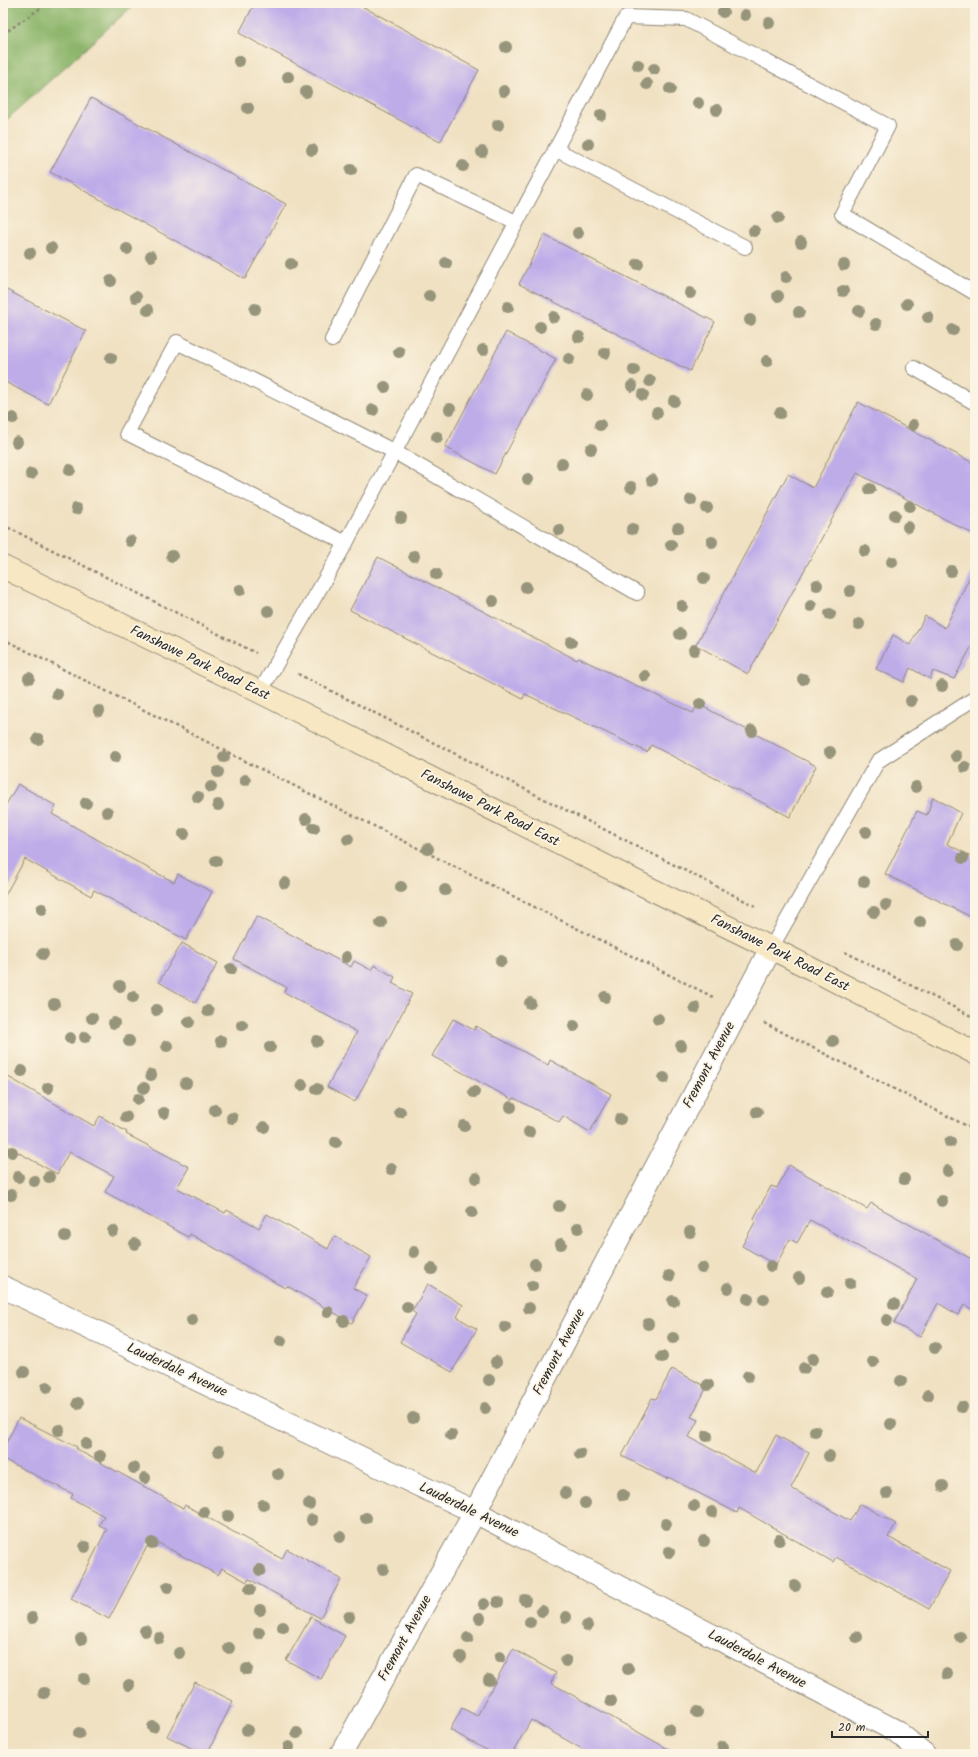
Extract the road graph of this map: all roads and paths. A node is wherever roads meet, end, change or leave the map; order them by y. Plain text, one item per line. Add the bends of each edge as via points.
1 (48, 3) edge
2 (3, 34) edge
3 (555, 149) junction
4 (516, 222) junction
5 (745, 247) dead end
6 (975, 294) edge
7 (332, 340) dead end
8 (914, 368) dead end
9 (975, 403) edge
10 (395, 452) junction
11 (3, 525) edge
12 (346, 543) junction
13 (3, 567) edge
14 (636, 593) dead end
15 (3, 639) edge
16 (276, 664) junction
17 (260, 692) junction
18 (975, 698) edge
19 (786, 922) junction
20 (771, 948) junction
21 (842, 950) dead end
22 (715, 997) dead end
23 (738, 1010) junction
24 (975, 1018) edge
25 (975, 1053) edge
26 (975, 1129) edge
27 (3, 1287) edge
28 (475, 1512) junction
29 (341, 1754) edge
30 (924, 1754) edge

1 - 2 path
3 - 4 lane
3 - 5 lane
3 - 6 lane via 626,17 686,19 888,126 842,214
4 - 7 lane via 416,175
4 - 10 lane
8 - 9 lane
10 - 12 lane
10 - 12 lane via 177,342 127,433
10 - 14 lane
11 - 16 path
12 - 16 lane
13 - 17 main road, Fanshawe Park Road East
15 - 22 path
15 - 23 path
16 - 17 lane
16 - 19 path
17 - 20 main road, Fanshawe Park Road East
18 - 19 lane via 878,761
19 - 20 lane
20 - 23 street, Fremont Avenue
20 - 25 main road, Fanshawe Park Road East
21 - 24 path
23 - 26 path
23 - 28 street, Fremont Avenue
27 - 28 street, Lauderdale Avenue
28 - 29 street, Fremont Avenue
28 - 30 street, Lauderdale Avenue via 896,1731

